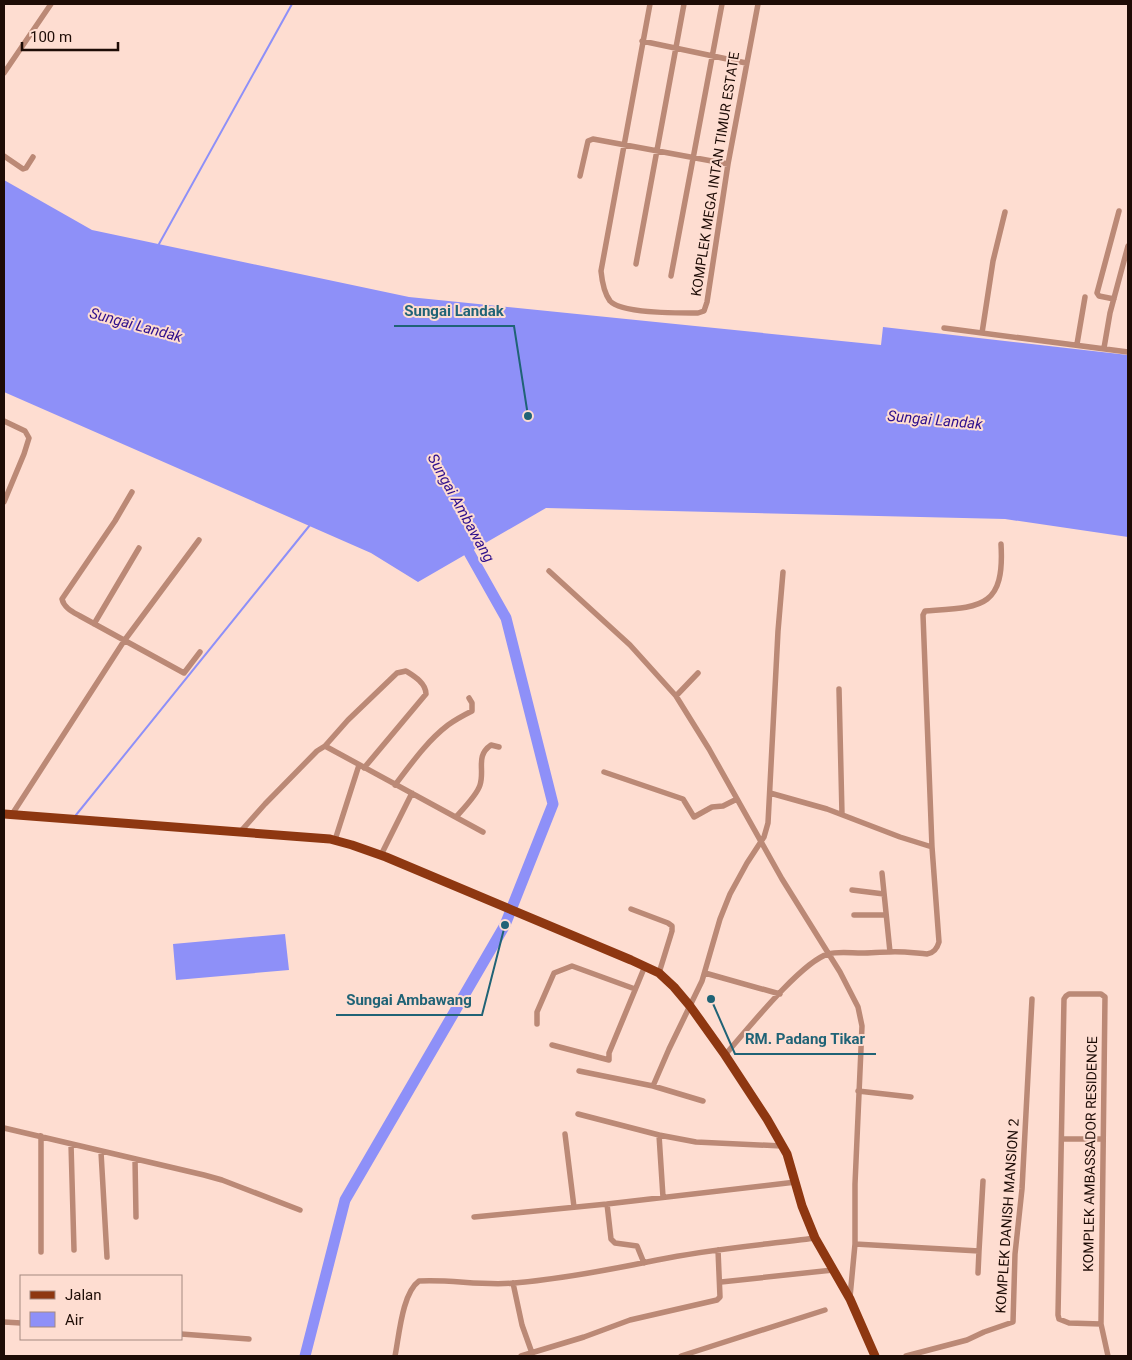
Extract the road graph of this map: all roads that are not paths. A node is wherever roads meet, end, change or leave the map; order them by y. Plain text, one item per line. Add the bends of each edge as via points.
1 (51, 4) edge
2 (650, 4) edge
3 (684, 4) edge
4 (722, 4) edge
5 (758, 4) edge
6 (642, 41) junction
7 (676, 48) junction
8 (712, 55) junction
9 (746, 63) junction
10 (4, 73) edge
11 (623, 144) junction
12 (656, 151) junction
13 (4, 156) edge
14 (33, 157) dead end
15 (693, 158) junction
16 (728, 164) junction
17 (580, 176) dead end
18 (1119, 211) dead end
19 (1005, 212) dead end
20 (1128, 246) edge
21 (636, 264) dead end
22 (671, 276) dead end
23 (1085, 297) dead end
24 (1114, 299) junction
25 (944, 328) dead end
26 (982, 334) junction
27 (1077, 344) junction
28 (1104, 348) junction
29 (1128, 352) edge
30 (4, 421) edge
31 (132, 492) dead end
32 (4, 502) edge
33 (199, 540) dead end
34 (1001, 544) dead end
35 (139, 548) dead end
36 (549, 571) dead end
37 (784, 572) dead end
38 (94, 624) junction
39 (124, 641) junction
40 (200, 652) dead end
41 (698, 673) dead end
42 (839, 689) dead end
43 (676, 696) junction
44 (469, 698) dead end
45 (325, 746) junction
46 (499, 746) dead end
47 (362, 766) junction
48 (604, 772) dead end
49 (395, 785) junction
50 (770, 793) junction
51 (412, 794) junction
52 (737, 799) junction
53 (842, 814) junction
54 (7, 815) edge
55 (456, 817) junction
56 (241, 832) junction
57 (483, 832) dead end
58 (335, 840) junction
59 (761, 842) junction
60 (932, 847) junction
61 (381, 855) junction
62 (882, 873) dead end
63 (852, 890) dead end
64 (884, 894) junction
65 (632, 909) dead end
66 (854, 915) dead end
67 (886, 915) junction
68 (890, 952) junction
69 (829, 953) junction
70 (645, 966) junction
71 (659, 973) junction
72 (705, 973) junction
73 (635, 989) junction
74 (780, 994) junction
75 (1032, 999) dead end
76 (690, 1006) junction
77 (537, 1024) dead end
78 (552, 1045) dead end
79 (725, 1054) junction
80 (579, 1071) dead end
81 (653, 1086) junction
82 (858, 1091) junction
83 (911, 1097) dead end
84 (703, 1101) dead end
85 (578, 1114) dead end
86 (4, 1128) edge
87 (565, 1134) dead end
88 (41, 1136) junction
89 (659, 1136) junction
90 (1062, 1139) junction
91 (1103, 1139) junction
92 (71, 1144) junction
93 (782, 1146) junction
94 (102, 1152) junction
95 (135, 1159) junction
96 (796, 1182) junction
97 (983, 1182) dead end
98 (663, 1197) junction
99 (607, 1204) junction
100 (574, 1207) junction
101 (300, 1210) dead end
102 (136, 1217) dead end
103 (474, 1217) dead end
104 (815, 1238) junction
105 (855, 1244) junction
106 (74, 1250) dead end
107 (718, 1250) junction
108 (979, 1251) junction
109 (42, 1252) dead end
110 (106, 1256) dead end
111 (644, 1263) junction
112 (834, 1270) junction
113 (978, 1273) dead end
114 (720, 1282) junction
115 (513, 1283) junction
116 (850, 1299) junction
117 (825, 1310) dead end
118 (4, 1322) edge
119 (20, 1323) edge
120 (1101, 1324) junction
121 (182, 1334) edge
122 (249, 1339) dead end
123 (530, 1354) edge
124 (395, 1356) edge
125 (521, 1356) edge
126 (682, 1356) edge
127 (875, 1356) edge
128 (906, 1356) edge
129 (1108, 1356) edge

1 - 10 street
2 - 6 street
3 - 7 street
4 - 8 street
5 - 9 street, KOMPLEK MEGA INTAN TIMUR ESTATE
6 - 7 street
6 - 11 street
7 - 8 street
7 - 12 street
8 - 9 street
8 - 15 street
9 - 16 street, KOMPLEK MEGA INTAN TIMUR ESTATE
11 - 12 street
11 - 16 street, KOMPLEK MEGA INTAN TIMUR ESTATE via 601,271 609,300 622,307 654,313 704,311
11 - 17 street via 590,139
12 - 15 street
12 - 21 street
13 - 14 street via 24,169
15 - 16 street
15 - 22 street
18 - 24 street via 1097,293
19 - 26 street via 992,261
20 - 24 street
23 - 27 street
24 - 28 street
25 - 26 street
26 - 27 street
27 - 28 street
28 - 29 street
30 - 32 street via 25,431 29,438
31 - 38 street via 62,600 70,610
33 - 39 street
34 - 60 street via 1000,580 987,601 959,609 925,611 923,615
35 - 38 street
36 - 43 street via 630,645
37 - 50 street
38 - 39 street
39 - 40 street via 184,673
39 - 54 street
41 - 43 street
42 - 53 street
43 - 52 street
44 - 49 street via 472,711 436,736
45 - 47 street
45 - 47 street via 397,673 406,671 425,687 426,694
45 - 56 street
46 - 55 street via 491,745 484,753 480,786
47 - 49 street
47 - 58 street
48 - 52 street via 683,799 694,817
49 - 51 street
50 - 53 street
50 - 59 street via 767,830
51 - 55 street
51 - 61 street
52 - 59 street
53 - 60 street
54 - 56 main road
55 - 57 street
56 - 58 main road
58 - 61 main road
59 - 69 street
59 - 72 street via 730,894
60 - 68 street via 938,946 927,954
61 - 70 main road
62 - 64 street
63 - 64 street
64 - 67 street
65 - 71 street via 672,926
66 - 67 street
67 - 68 street
68 - 69 street
69 - 74 street via 810,963
69 - 82 street via 861,1016
70 - 71 main road
70 - 73 street
71 - 76 main road
72 - 74 street
72 - 76 street
73 - 77 street via 572,966 554,972 537,1012
73 - 78 street via 609,1053 610,1060
74 - 79 street
75 - 128 street, KOMPLEK DANISH MANSION 2 via 1013,1322 967,1340
76 - 79 main road
76 - 81 street
79 - 93 main road
80 - 81 street
81 - 84 street
82 - 83 street
82 - 105 street
85 - 89 street
86 - 88 street
87 - 100 street
88 - 92 street
88 - 109 street
89 - 93 street via 696,1142
89 - 98 street
90 - 91 street
90 - 91 street, KOMPLEK AMBASSADOR RESIDENCE via 1064,999 1069,994 1101,994 1105,997
90 - 120 street via 1059,1320
91 - 120 street, KOMPLEK AMBASSADOR RESIDENCE
92 - 94 street
92 - 106 street
93 - 96 main road
94 - 95 street
94 - 110 street
95 - 101 street via 222,1180
95 - 102 street
96 - 98 street
96 - 104 main road
97 - 108 street
98 - 99 street
99 - 100 street
99 - 111 street via 611,1240 637,1246
100 - 103 street
104 - 107 street
104 - 112 main road
105 - 108 street
105 - 116 street
107 - 111 street
107 - 114 street
108 - 113 street
111 - 115 street
112 - 114 street
112 - 116 main road
114 - 123 street via 717,1300 630,1320
115 - 123 street
115 - 124 street via 419,1281 405,1305
116 - 127 main road
117 - 126 street
118 - 119 street
120 - 129 street, KOMPLEK AMBASSADOR RESIDENCE
121 - 122 street
123 - 125 street

